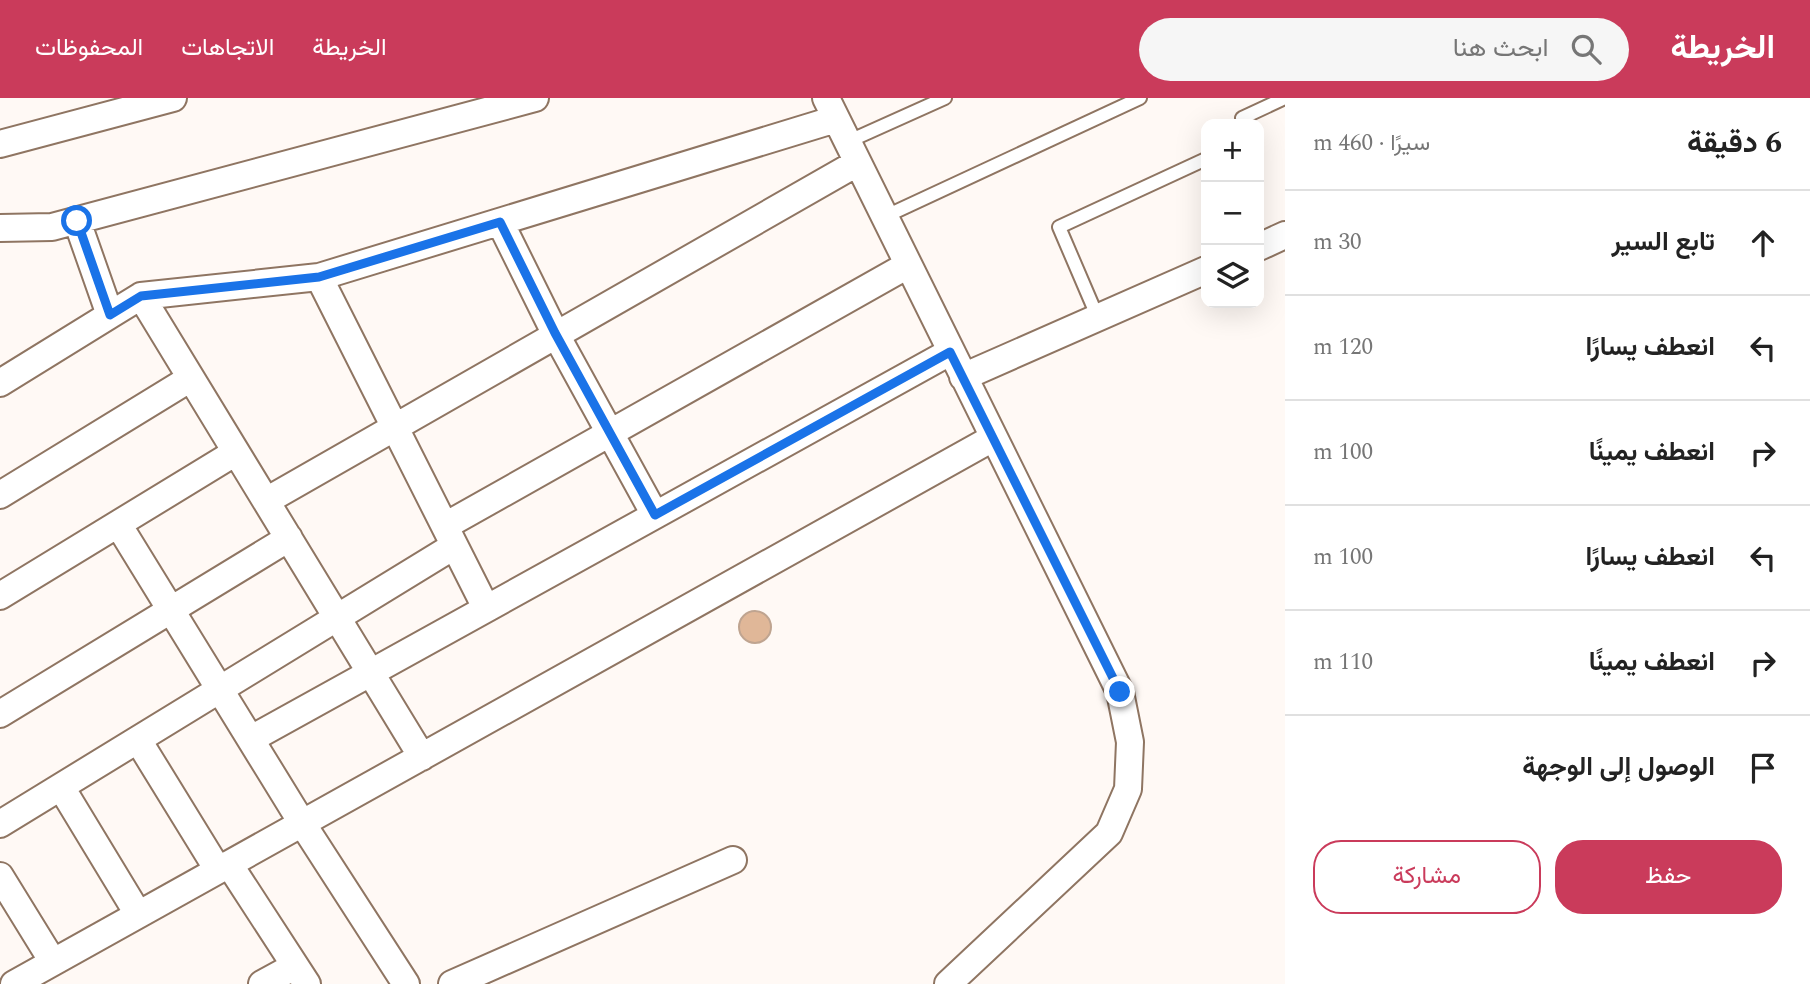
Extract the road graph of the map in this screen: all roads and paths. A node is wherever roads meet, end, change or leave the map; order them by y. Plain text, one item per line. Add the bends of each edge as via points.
1 (173, 98) edge
2 (535, 98) edge
3 (945, 98) edge
4 (1140, 98) edge
5 (1285, 98) edge
6 (1242, 119) edge
7 (842, 130) edge
8 (0, 144) edge
9 (1201, 161) edge
10 (884, 217) junction
11 (77, 221) junction
12 (500, 222) junction
13 (0, 228) edge
14 (1285, 235) edge
15 (1263, 245) edge
16 (908, 265) junction
17 (1201, 272) edge
18 (319, 277) junction
19 (141, 296) junction
20 (110, 315) junction
21 (1098, 318) junction
22 (555, 333) junction
23 (950, 352) junction
24 (963, 377) junction
25 (191, 378) junction
26 (0, 383) edge
27 (395, 426) junction
28 (610, 433) junction
29 (993, 438) junction
30 (236, 452) junction
31 (0, 495) edge
32 (266, 501) junction
33 (655, 515) junction
34 (118, 524) junction
35 (450, 536) junction
36 (289, 538) junction
37 (0, 596) edge
38 (486, 608) junction
39 (171, 610) junction
40 (337, 618) junction
41 (370, 673) junction
42 (220, 689) junction
43 (0, 714) edge
44 (250, 739) junction
45 (138, 740) junction
46 (422, 757) junction
47 (61, 787) junction
48 (302, 823) junction
49 (0, 824) edge
50 (733, 860) dead end
51 (223, 867) junction
52 (0, 876) edge
53 (138, 914) junction
54 (53, 962) junction
55 (301, 975) edge
56 (13, 984) edge
57 (262, 984) edge
58 (406, 984) edge
59 (452, 984) edge
60 (948, 984) edge

1 - 8 street
2 - 11 street
3 - 7 lane
4 - 10 lane
5 - 6 lane
7 - 10 street
7 - 12 street
7 - 22 street
9 - 21 lane via 1059,227
10 - 16 street
11 - 13 street via 52,227
11 - 20 street
12 - 18 street
12 - 22 street
14 - 15 street
16 - 23 street
16 - 28 street
17 - 21 street
18 - 19 street
18 - 27 street
19 - 20 street
19 - 25 street
20 - 26 street
21 - 24 street
22 - 27 street
22 - 28 street
23 - 24 street
23 - 33 street
24 - 29 street
25 - 30 street
25 - 31 street
27 - 32 street
27 - 35 street
28 - 33 street
28 - 35 street
29 - 46 street
29 - 60 street via 1120,692 1130,742 1128,789 1109,833
30 - 32 street
30 - 34 street
32 - 36 street
33 - 38 street
34 - 37 street
34 - 39 street
35 - 38 street
35 - 40 street
36 - 39 street
36 - 40 street
38 - 41 street
39 - 42 street
39 - 43 street
40 - 41 street
40 - 42 street
41 - 44 street
41 - 46 street
42 - 44 street
42 - 45 street
44 - 48 street
45 - 47 street
45 - 51 street
46 - 48 street
47 - 49 street
47 - 53 street
48 - 51 street
48 - 58 street
50 - 59 street
51 - 53 street
51 - 55 street
52 - 54 street
53 - 54 street
54 - 56 street
55 - 57 street

